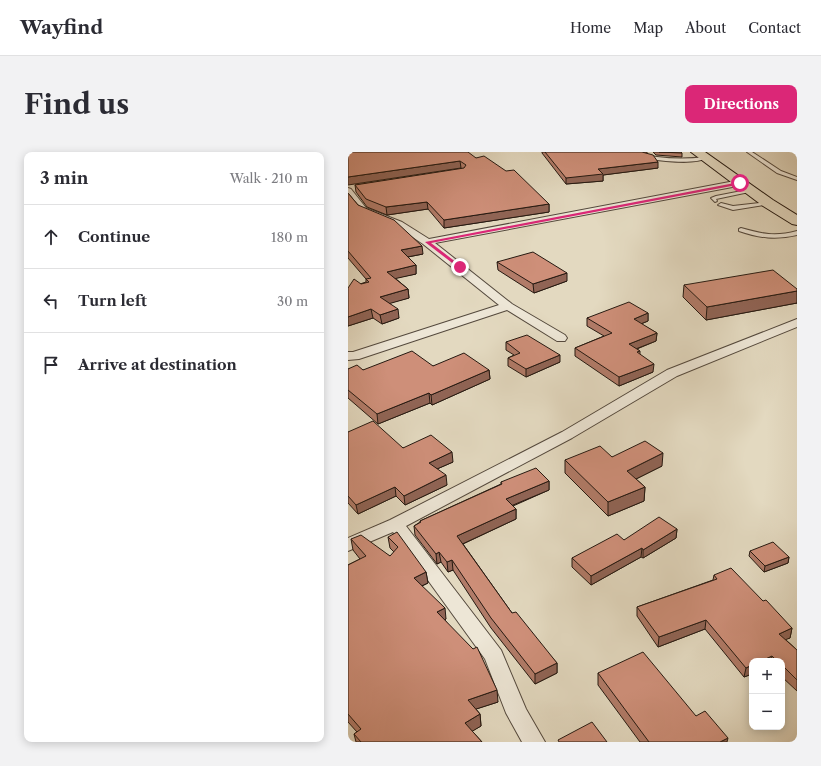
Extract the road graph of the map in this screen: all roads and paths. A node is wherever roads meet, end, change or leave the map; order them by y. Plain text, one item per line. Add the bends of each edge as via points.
1 (627, 152) edge
2 (749, 152) edge
3 (706, 154) edge
4 (737, 165) dead end
5 (797, 178) edge
6 (740, 183) junction
7 (350, 189) edge
8 (752, 190) junction
9 (715, 201) dead end
10 (768, 203) junction
11 (721, 205) dead end
12 (797, 221) edge
13 (741, 230) dead end
14 (797, 234) edge
15 (427, 242) junction
16 (508, 306) junction
17 (797, 323) edge
18 (561, 338) dead end
19 (348, 356) edge
20 (396, 524) junction
21 (348, 545) edge
22 (534, 742) edge

1 - 3 lane via 676,160 688,160
2 - 5 lane via 779,172
3 - 4 highway
3 - 6 highway
6 - 8 highway
6 - 15 street
7 - 15 street via 363,210 399,224
8 - 9 lane via 716,197
8 - 10 highway
10 - 11 lane via 733,208
10 - 12 highway
13 - 14 lane via 759,236 781,237
15 - 16 street
16 - 18 street
16 - 19 street
17 - 20 street via 672,373 567,435
20 - 21 street
20 - 22 street via 494,656 517,713

